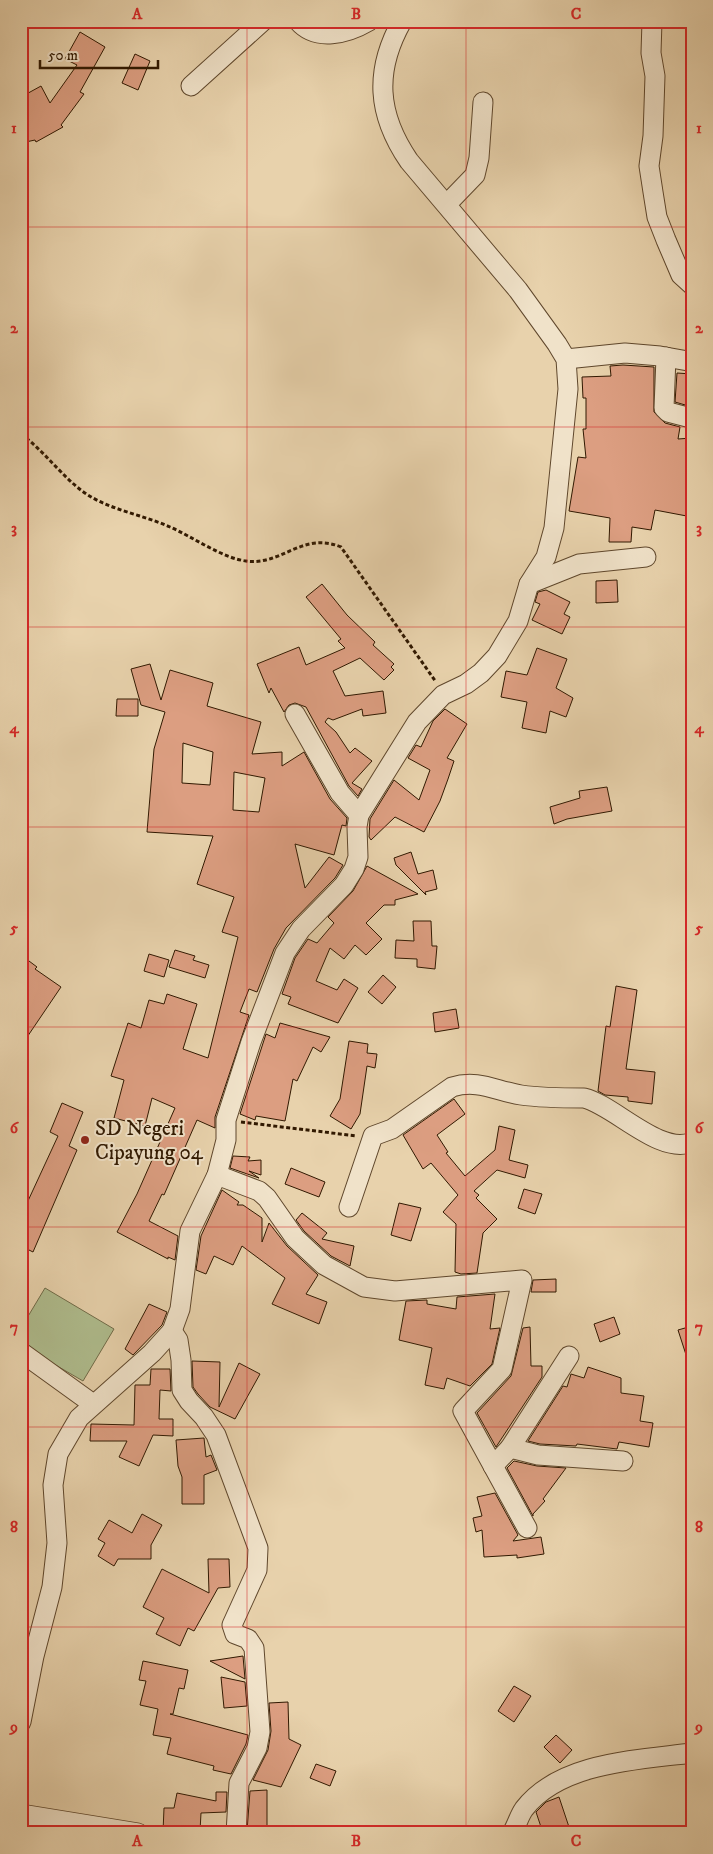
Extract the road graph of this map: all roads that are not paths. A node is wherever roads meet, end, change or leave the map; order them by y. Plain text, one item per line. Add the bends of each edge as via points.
1 (263, 21) edge
2 (298, 21) edge
3 (369, 21) edge
4 (402, 21) edge
5 (652, 21) edge
6 (191, 86) dead end
7 (483, 102) dead end
8 (447, 204) junction
9 (692, 285) edge
10 (666, 357) junction
11 (566, 359) junction
12 (688, 361) dead end
13 (691, 418) edge
14 (646, 557) dead end
15 (529, 584) junction
16 (295, 714) dead end
17 (360, 815) junction
18 (692, 1142) edge
19 (217, 1175) junction
20 (348, 1207) dead end
21 (172, 1331) junction
22 (21, 1352) edge
23 (568, 1356) dead end
24 (93, 1404) junction
25 (510, 1448) junction
26 (623, 1461) dead end
27 (493, 1466) junction
28 (527, 1528) dead end
29 (21, 1722) edge
30 (692, 1753) edge
31 (21, 1814) edge
32 (138, 1833) edge
33 (236, 1833) edge
34 (512, 1833) edge

1 - 6 street
2 - 3 street via 312,33 326,35 356,28
4 - 8 street via 388,50 383,72 383,96 390,124 402,151
5 - 9 street via 651,52 655,76 649,166 658,217 666,240 681,275
7 - 8 street via 475,175
8 - 11 street via 518,290
10 - 11 street via 626,353
10 - 12 street
10 - 13 street via 664,408
11 - 15 street via 568,389 554,528 546,557
14 - 15 street via 579,564
15 - 17 street via 518,621 497,656 466,684 444,695 417,722
16 - 17 street via 340,793
17 - 19 street via 356,864 344,884 301,929 285,953 250,1042 226,1120 226,1140
18 - 20 street via 670,1144 592,1100 520,1095 472,1083 452,1087 392,1129 373,1136
19 - 21 street via 190,1231 180,1309
19 - 27 street via 259,1191 296,1238 324,1265 364,1287 403,1291 522,1280 502,1369 464,1411
21 - 24 street via 152,1353
21 - 33 street via 178,1340 182,1390 216,1435 259,1557 252,1584 232,1625 235,1634 248,1639 254,1648 260,1732 257,1748 239,1783
22 - 24 street
23 - 25 street
24 - 29 street via 73,1426 56,1463 53,1485 57,1543 55,1564
25 - 26 street via 538,1455
25 - 27 street
27 - 28 street
30 - 34 street via 583,1770 559,1780 542,1790 523,1810
31 - 32 street

